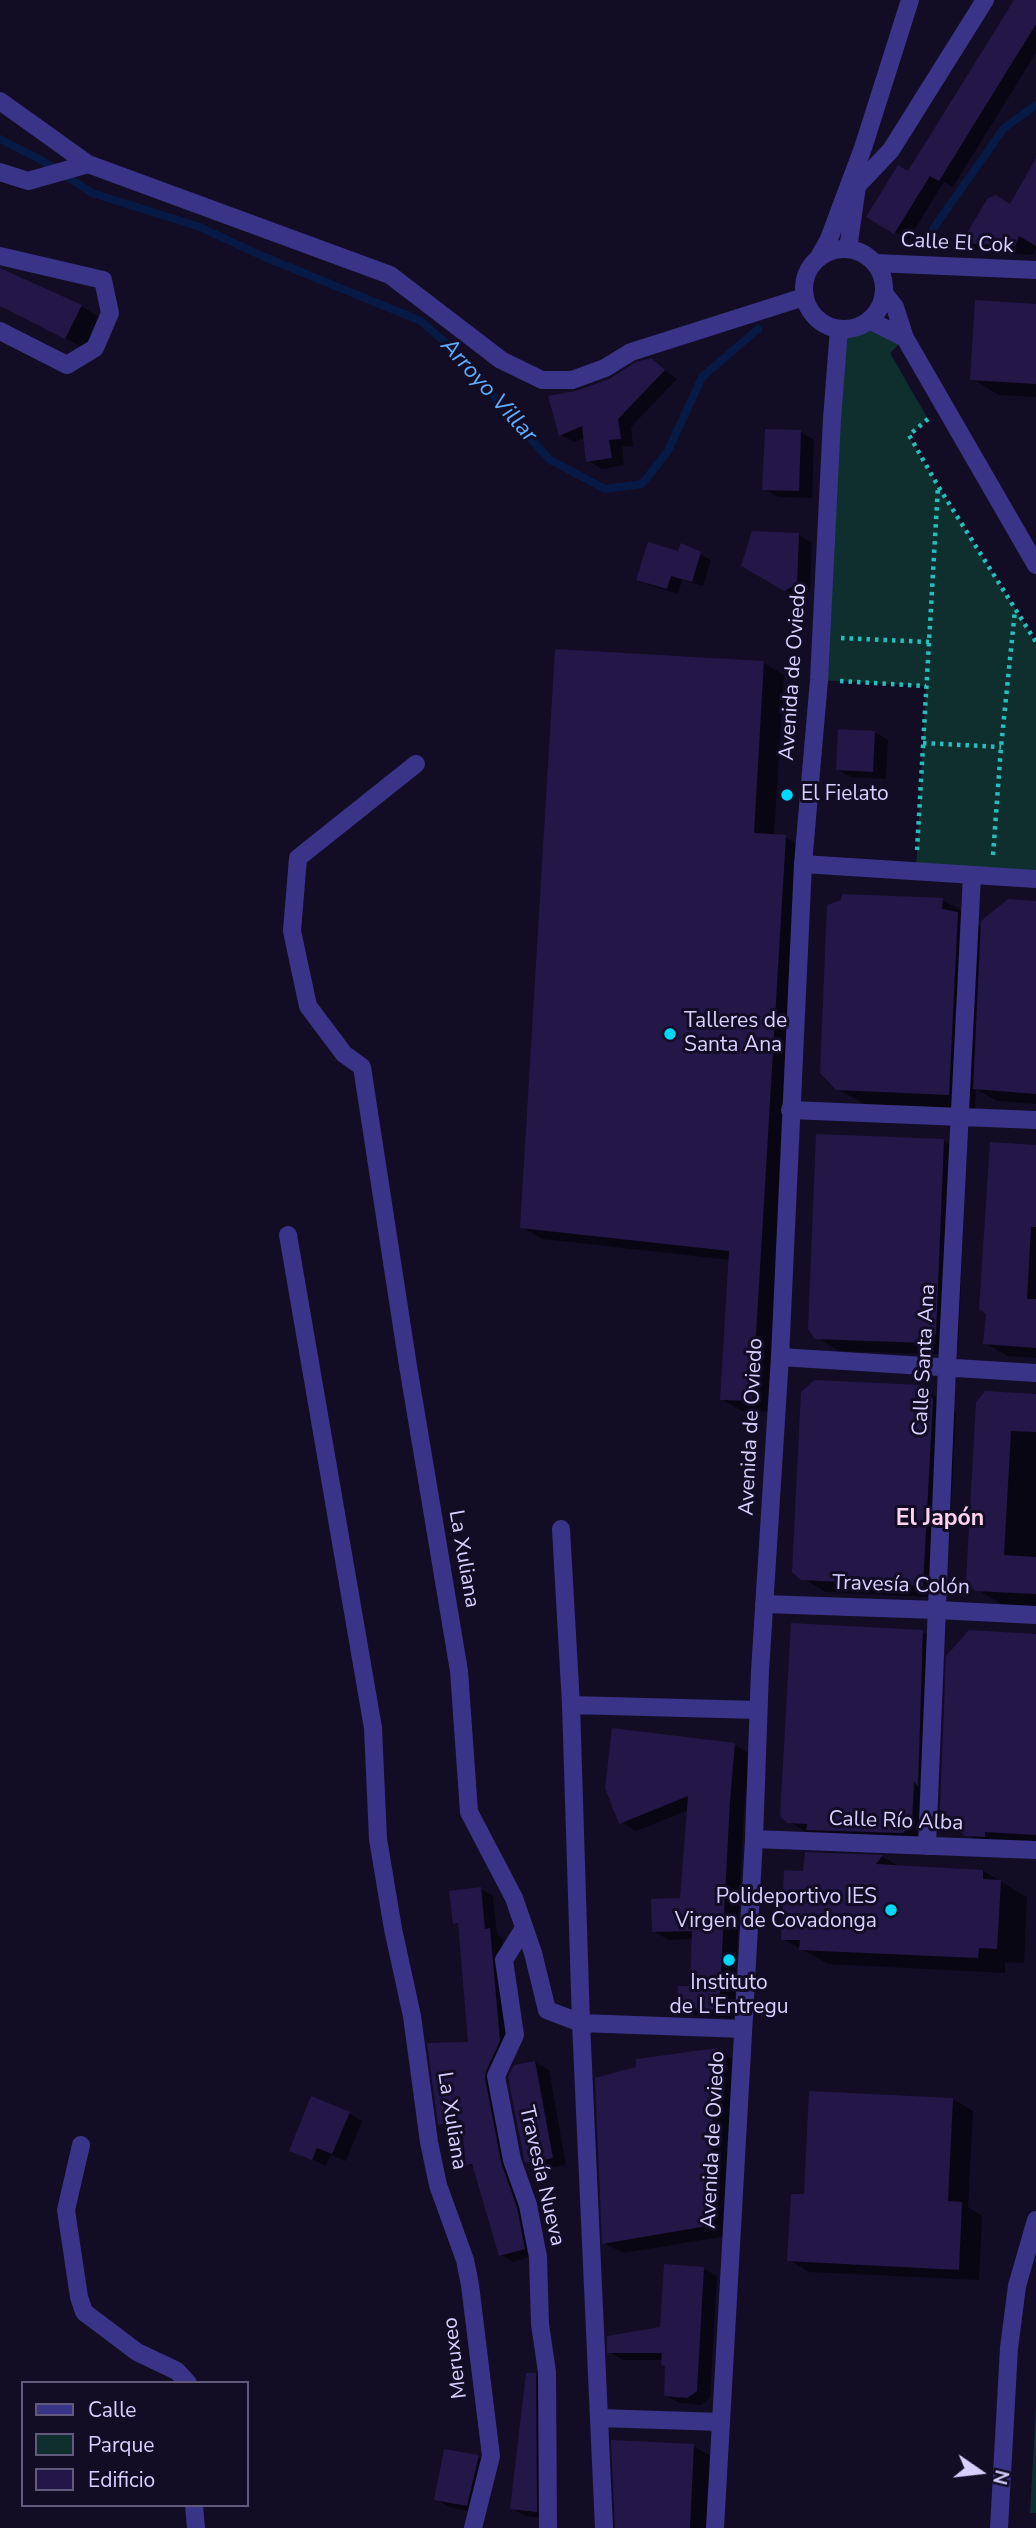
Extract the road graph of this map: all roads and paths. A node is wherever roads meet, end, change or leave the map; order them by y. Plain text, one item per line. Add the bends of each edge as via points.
1 (909, 0) edge
2 (985, 0) edge
3 (0, 101) edge
4 (863, 148) junction
5 (84, 165) junction
6 (0, 172) edge
7 (856, 187) junction
8 (848, 249) junction
9 (0, 256) edge
10 (819, 257) junction
11 (875, 263) junction
12 (1036, 270) edge
13 (884, 293) junction
14 (804, 297) junction
15 (869, 320) junction
16 (839, 329) junction
17 (0, 331) edge
18 (905, 338) junction
19 (922, 408) dead end
20 (938, 486) junction
21 (1036, 565) edge
22 (1015, 609) junction
23 (820, 637) junction
24 (929, 642) junction
25 (1036, 642) edge
26 (819, 680) junction
27 (926, 686) junction
28 (923, 743) junction
29 (1001, 747) junction
30 (416, 764) dead end
31 (803, 864) junction
32 (916, 872) junction
33 (972, 875) junction
34 (991, 876) junction
35 (1036, 879) edge
36 (790, 1110) junction
37 (960, 1117) junction
38 (1036, 1120) edge
39 (288, 1235) dead end
40 (780, 1357) junction
41 (947, 1367) junction
42 (1036, 1373) edge
43 (561, 1529) dead end
44 (764, 1604) junction
45 (937, 1610) junction
46 (1036, 1615) edge
47 (571, 1705) junction
48 (758, 1710) junction
49 (754, 1839) junction
50 (927, 1846) junction
51 (1036, 1850) edge
52 (524, 1928) junction
53 (581, 2023) junction
54 (743, 2029) junction
55 (81, 2145) dead end
56 (438, 2185) joint
57 (1036, 2220) edge
58 (1031, 2257) edge
59 (186, 2381) edge
60 (600, 2418) junction
61 (721, 2422) junction
62 (194, 2507) edge
63 (196, 2528) edge
64 (473, 2528) edge
65 (548, 2528) edge
66 (604, 2528) edge
67 (715, 2528) edge
68 (999, 2528) edge

1 - 4 street
2 - 7 street via 891,150
3 - 5 street
4 - 7 street
4 - 10 street
5 - 6 street via 28,181
5 - 14 street via 390,275 501,360 542,380 572,380 631,352
7 - 8 street
8 - 10 street
8 - 11 street
9 - 17 street via 103,279 110,313 95,348 67,365
10 - 14 street via 806,275
11 - 12 street, Calle El Cok
11 - 13 street
13 - 15 street
13 - 18 street via 895,307
14 - 16 street via 817,319
15 - 16 street via 855,328
15 - 18 street
16 - 23 street, Avenida de Oviedo
18 - 21 street
19 - 20 path via 928,418 909,435
20 - 22 path
20 - 24 path
22 - 25 path
22 - 29 path
23 - 24 path
23 - 26 street, Avenida de Oviedo
24 - 27 path
26 - 27 path
26 - 31 street, Avenida de Oviedo
27 - 28 path
28 - 29 path
28 - 32 path
29 - 34 path
30 - 52 street, La Xuliana via 298,858 292,931 308,1006 344,1054 362,1067 459,1671 469,1812 514,1898
31 - 32 street
31 - 36 street, Avenida de Oviedo
32 - 33 street
33 - 34 street
33 - 37 street, Calle Santa Ana
34 - 35 street
36 - 37 street
36 - 40 street, Avenida de Oviedo
37 - 38 street
37 - 41 street, Calle Santa Ana
39 - 56 street, La Xuliana via 373,1728 378,1839
40 - 41 street
40 - 44 street, Avenida de Oviedo
41 - 42 street
41 - 45 street, Calle Santa Ana
43 - 47 street
44 - 45 street, Travesía Colón
44 - 48 street, Avenida de Oviedo
45 - 46 street, Travesía Colón
45 - 50 street, Calle Santa Ana
47 - 48 street
47 - 53 street
48 - 49 street, Avenida de Oviedo
49 - 50 street, Calle Río Alba
49 - 54 street, Avenida de Oviedo
50 - 51 street, Calle Río Alba
52 - 53 street, La Xuliana via 547,2010
52 - 65 street, Travesía Nueva via 504,1960 514,2035 496,2076 538,2257 547,2372
53 - 54 street
53 - 60 street
54 - 61 street, Avenida de Oviedo
55 - 59 street via 66,2210 84,2312
56 - 64 street, Meruxeo via 470,2284 491,2456
57 - 58 street
58 - 68 street via 1017,2286 1009,2348
60 - 61 street
60 - 66 street
61 - 67 street, Avenida de Oviedo
62 - 63 street

